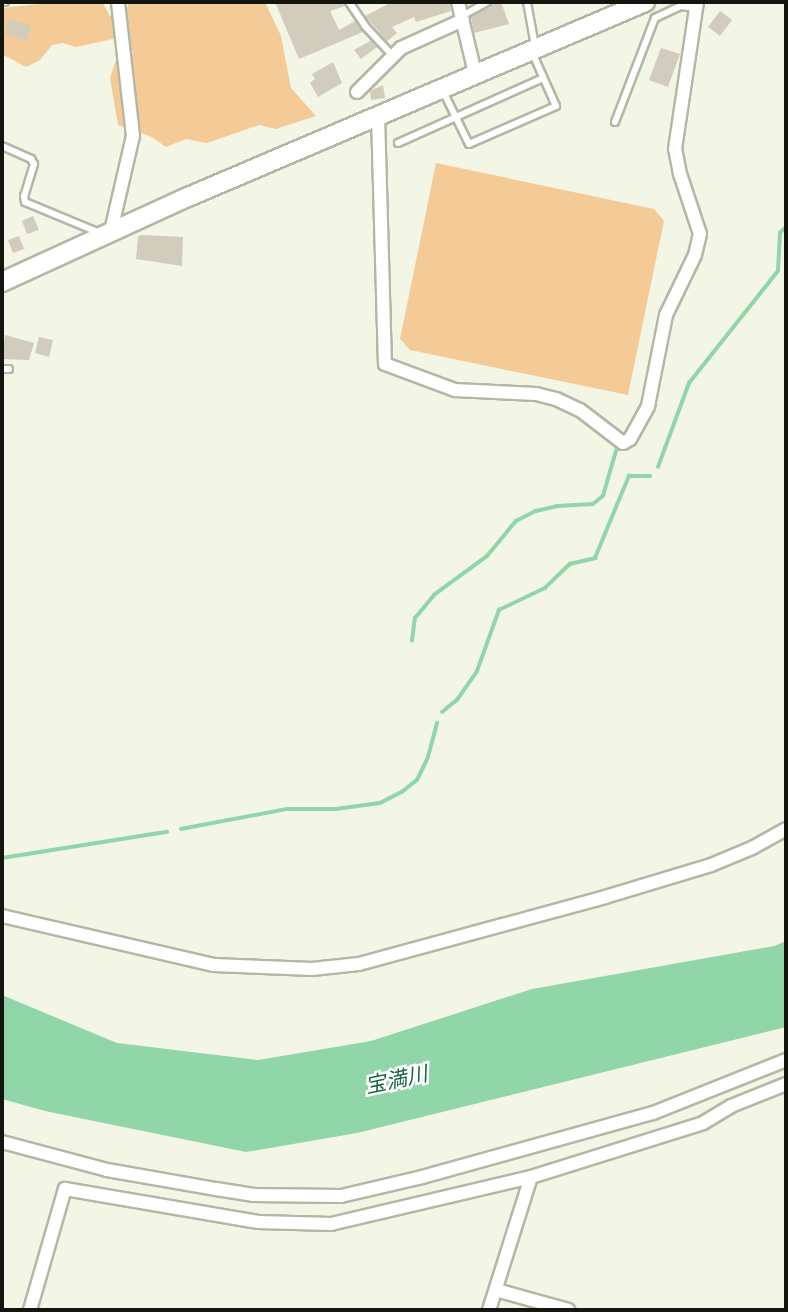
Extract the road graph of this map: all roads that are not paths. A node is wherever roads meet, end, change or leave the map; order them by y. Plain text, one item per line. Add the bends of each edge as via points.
1 (118, 2) edge
2 (349, 2) edge
3 (458, 2) edge
4 (487, 2) edge
5 (527, 2) edge
6 (645, 2) edge
7 (697, 5) edge
8 (463, 18) junction
9 (533, 48) junction
10 (393, 56) junction
11 (475, 73) junction
12 (543, 78) junction
13 (441, 88) junction
14 (358, 92) dead end
15 (378, 115) junction
16 (455, 118) junction
17 (615, 122) dead end
18 (398, 143) dead end
19 (2, 146) edge
20 (107, 233) junction
21 (2, 282) edge
22 (786, 829) edge
23 (2, 916) edge
24 (786, 1060) edge
25 (786, 1084) edge
26 (2, 1142) edge
27 (531, 1177) junction
28 (496, 1290) junction
29 (30, 1310) edge
30 (489, 1310) edge
31 (568, 1310) edge

1 - 20 street via 133,136
2 - 10 lane
3 - 8 street
4 - 8 lane
5 - 9 lane
6 - 9 street
7 - 15 street via 676,149 699,234 695,255 666,315 648,406 631,439 622,443 580,410 556,399 455,390 385,364
7 - 17 lane via 681,6 654,18
8 - 10 street
8 - 11 street
9 - 11 street
9 - 12 lane
10 - 14 street
11 - 13 street
12 - 16 lane
12 - 16 lane via 556,106 470,144
13 - 15 street
13 - 16 lane
15 - 20 street
16 - 18 lane
19 - 20 lane via 34,164 25,202
20 - 21 street
22 - 23 street via 711,865 359,964 324,968 266,970 214,965
24 - 26 street via 653,1113 341,1196 253,1195 107,1170
25 - 27 street via 703,1123
27 - 28 street
27 - 29 street via 331,1224 258,1222 65,1189
28 - 30 street
28 - 31 street

